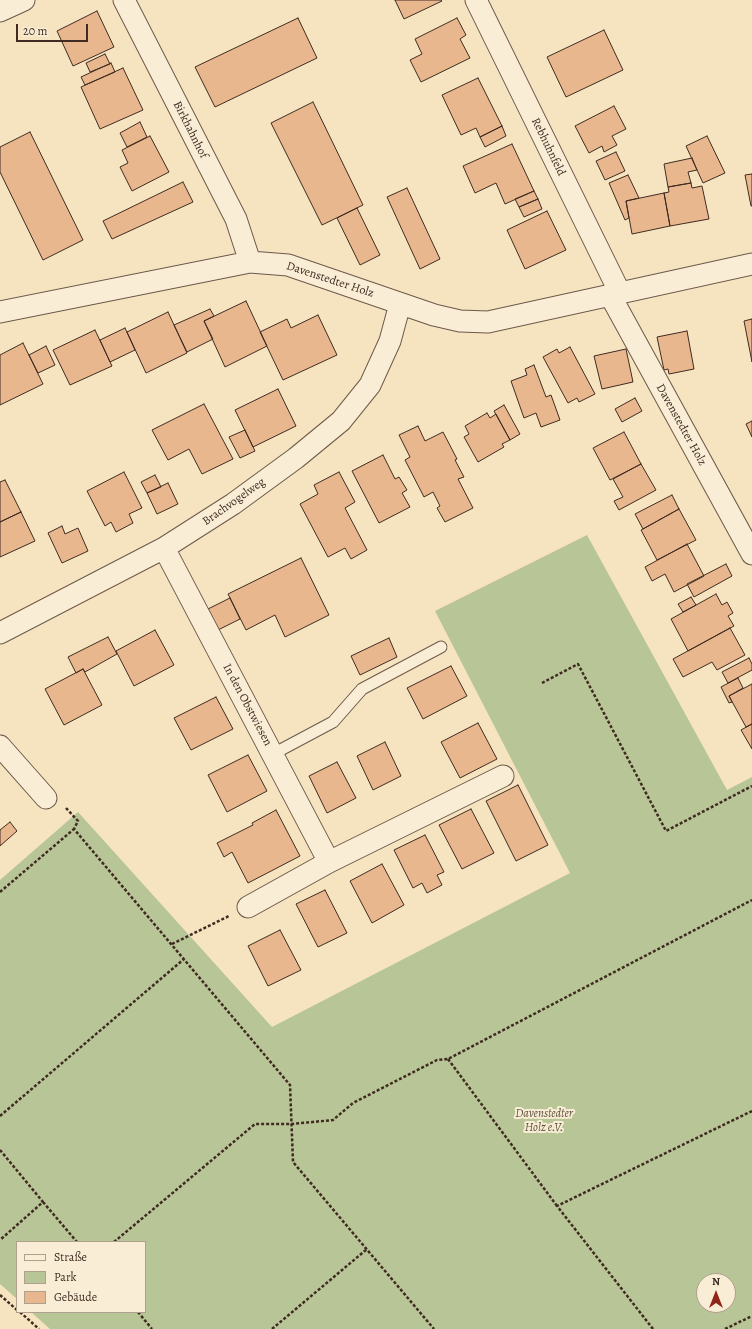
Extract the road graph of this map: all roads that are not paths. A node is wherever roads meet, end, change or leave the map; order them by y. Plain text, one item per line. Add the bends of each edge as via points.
1 (24, 0) edge
2 (124, 0) edge
3 (476, 0) edge
4 (0, 11) edge
5 (250, 262) junction
6 (752, 264) edge
7 (615, 294) junction
8 (400, 304) junction
9 (0, 312) edge
10 (164, 548) junction
11 (752, 554) edge
12 (0, 633) edge
13 (441, 647) dead end
14 (0, 746) edge
15 (273, 754) junction
16 (503, 776) dead end
17 (46, 798) road end
18 (329, 862) junction
19 (248, 907) road end

1 - 4 street
2 - 5 street, Birkhahnhof via 236,219
3 - 7 street, Rebhuhnfeld
5 - 8 street, Davenstedter Holz via 288,264
5 - 9 street, Davenstedter Holz
6 - 7 street, Davenstedter Holz
7 - 8 street, Davenstedter Holz via 488,322 460,321
7 - 11 street, Davenstedter Holz
8 - 10 street, Brachvogelweg via 390,341 370,386 341,421 233,504
10 - 12 street, Brachvogelweg
10 - 15 street, In den Obstwiesen
13 - 15 lane via 362,689 333,722
14 - 17 street
15 - 18 street, In den Obstwiesen
16 - 18 street
18 - 19 street

